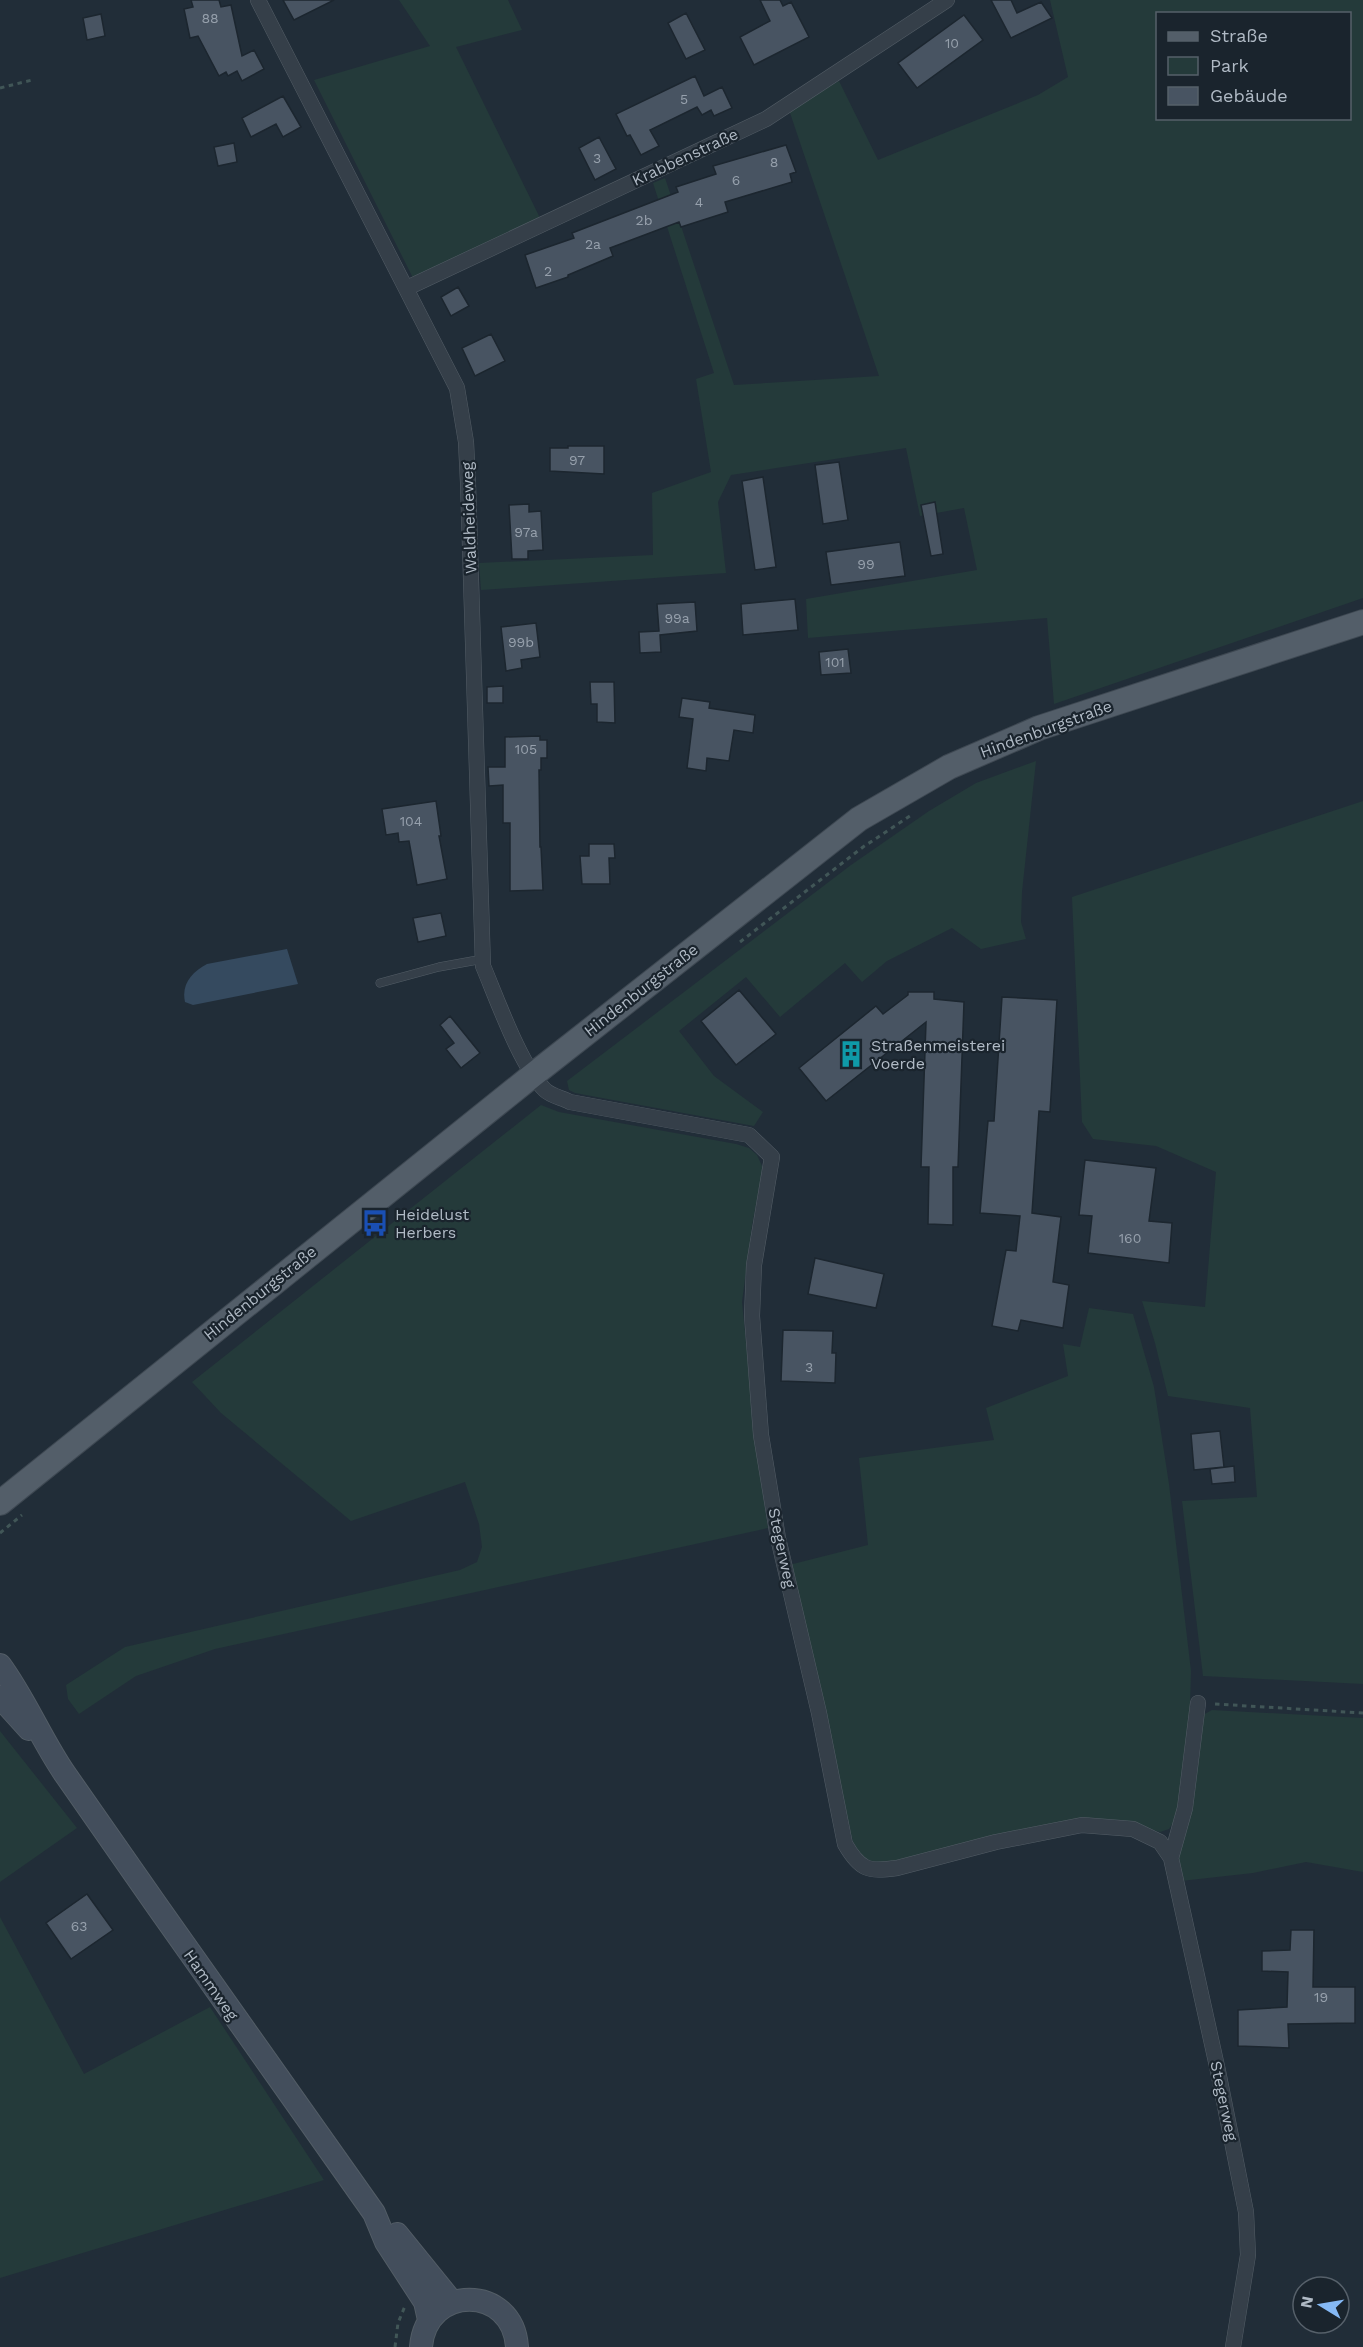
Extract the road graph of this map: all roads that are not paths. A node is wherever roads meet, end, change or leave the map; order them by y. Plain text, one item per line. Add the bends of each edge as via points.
1 (258, 0) edge
2 (947, 0) edge
3 (407, 288) junction
4 (1363, 622) edge
5 (483, 959) junction
6 (380, 983) dead end
7 (533, 1074) junction
8 (0, 1503) edge
9 (0, 1665) edge
10 (0, 1683) edge
11 (0, 1697) edge
12 (1198, 1703) road end
13 (51, 1752) junction
14 (1170, 1858) junction
15 (374, 2213) junction
16 (452, 2302) junction
17 (429, 2320) junction
18 (421, 2347) edge
19 (517, 2347) edge
20 (1233, 2347) edge

1 - 3 street, Waldheideweg
2 - 3 street, Krabbenstraße via 766,119
3 - 5 street, Waldheideweg via 457,388 466,442
4 - 7 main road, Hindenburgstraße via 1039,729 949,767 859,819
5 - 6 lane
5 - 7 street, Waldheideweg
7 - 8 main road, Hindenburgstraße
7 - 14 street, Stegerweg via 547,1092 570,1102 749,1135 772,1157 754,1264 752,1316 761,1435 778,1538 837,1809 845,1844 855,1862 874,1869 897,1868 1082,1825 1133,1829 1160,1842
9 - 13 main road, Hammweg via 17,1688
10 - 13 main road, Hammweg
11 - 13 main road, Hammweg
12 - 14 street, Stegerweg via 1185,1808
13 - 15 main road, Hammweg
14 - 20 street, Stegerweg via 1246,2212 1248,2255
15 - 16 main road, Hammweg via 393,2229
15 - 17 main road, Hammweg via 386,2242 425,2302
16 - 17 main road
16 - 19 main road via 479,2300 492,2305 511,2324
17 - 18 main road

